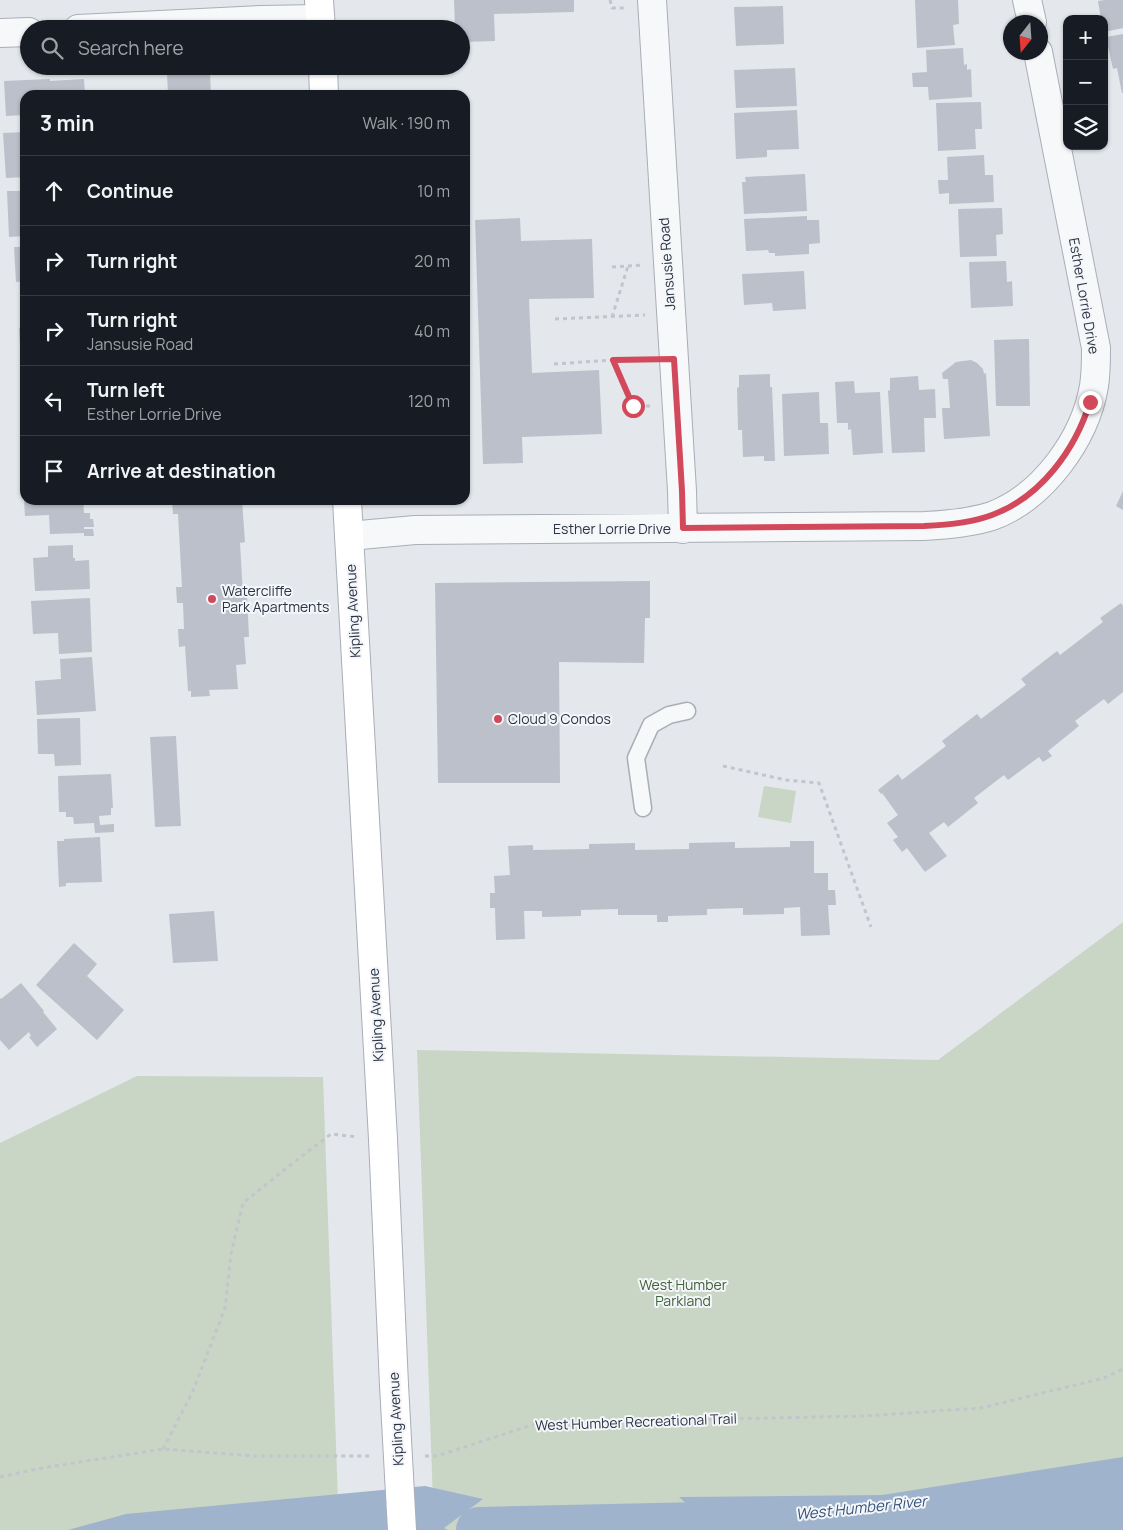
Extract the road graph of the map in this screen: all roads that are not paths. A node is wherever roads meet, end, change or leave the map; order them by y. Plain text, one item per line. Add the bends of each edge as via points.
1 (652, 0) edge
2 (1027, 0) edge
3 (1030, 15) edge
4 (320, 16) edge
5 (261, 20) edge
6 (20, 32) edge
7 (0, 33) edge
8 (1040, 60) edge
9 (323, 75) edge
10 (324, 90) edge
11 (347, 505) edge
12 (683, 528) junction
13 (349, 536) junction
14 (687, 711) dead end
15 (643, 808) dead end
16 (402, 1530) edge

1 - 12 street, Jansusie Road
2 - 3 street
4 - 5 street
6 - 7 street
8 - 12 street, Esther Lorrie Drive via 1096,348 1090,402 1078,435 1059,464 1016,503 991,516 959,524
9 - 10 main road
11 - 13 main road, Kipling Avenue
12 - 13 street, Esther Lorrie Drive via 415,530
13 - 16 main road, Kipling Avenue, bridge
14 - 15 lane via 669,715 651,725 647,733 636,758

